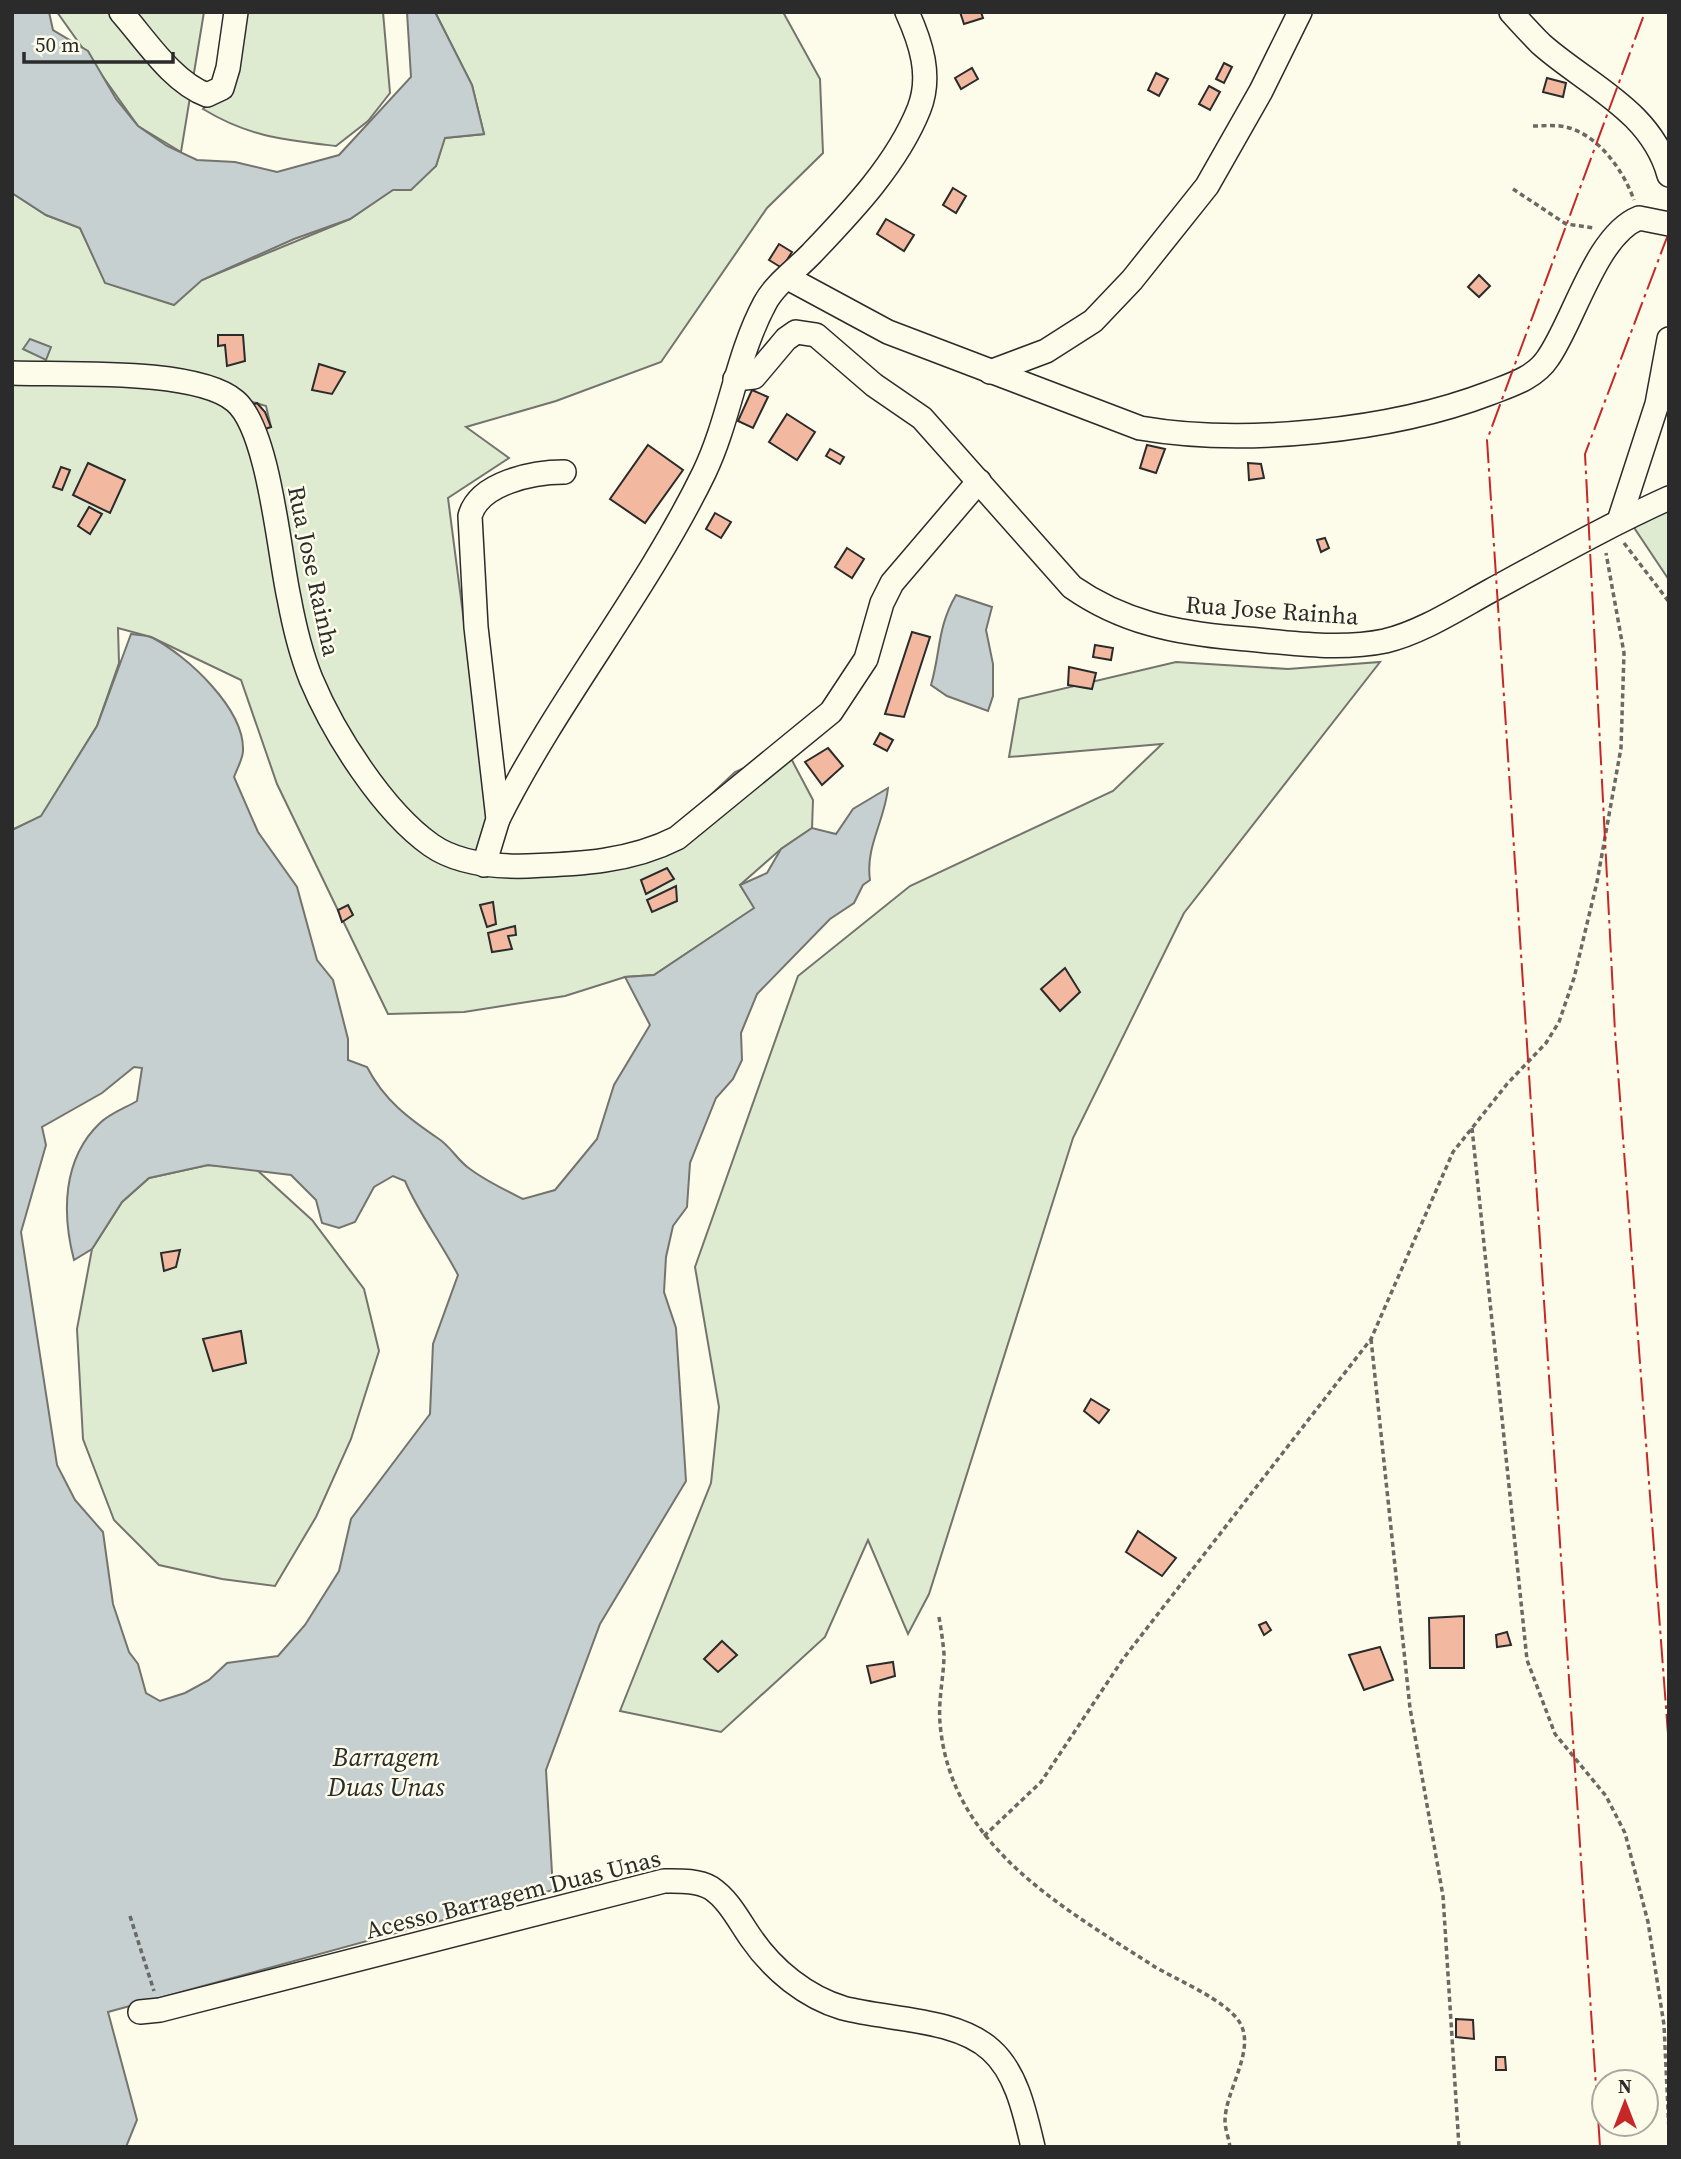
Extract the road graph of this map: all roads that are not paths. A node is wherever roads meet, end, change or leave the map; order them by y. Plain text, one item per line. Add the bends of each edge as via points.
1 (121, 12) edge
2 (236, 12) edge
3 (907, 12) edge
4 (1300, 12) edge
5 (1511, 12) edge
6 (1669, 175) edge
7 (1669, 224) edge
8 (788, 278) junction
9 (1669, 339) edge
10 (989, 372) junction
11 (12, 373) edge
12 (735, 379) junction
13 (564, 472) dead end
14 (979, 481) junction
15 (1669, 498) edge
16 (1610, 526) junction
17 (498, 820) junction
18 (484, 865) junction
19 (150, 2011) road end
20 (1033, 2147) edge

1 - 2 street via 173,70 206,95 222,88
3 - 8 street via 926,74 913,122 868,190
4 - 10 street via 1207,186 1132,280 1093,321 1046,351
5 - 6 street via 1542,45 1609,92 1644,127
7 - 10 street via 1631,223 1600,259 1547,360 1535,373 1475,399 1423,413 1360,426 1174,434 1140,428
8 - 10 street via 888,332
8 - 12 street via 765,303
9 - 16 street via 1657,404
11 - 18 street, Rua Jose Rainha via 161,379 222,392 237,402 256,436 289,599 308,667 335,726 396,815 432,846
12 - 14 street, Rua Jose Rainha via 754,377 796,332 816,335 874,386 922,418
12 - 17 street via 704,473 628,607 536,748
13 - 17 street via 526,477 482,495 470,516
14 - 16 street, Rua Jose Rainha via 1055,571 1097,604 1163,629 1240,639 1344,644 1392,638 1434,621
14 - 18 street, Rua Jose Rainha via 892,583 866,659 831,712 677,838 617,859
15 - 16 street, Rua Jose Rainha
17 - 18 street
19 - 20 street, Acesso Barragem Duas Unas via 664,1881 687,1881 710,1888 731,1908 781,1975 816,1996 842,2007 967,2033 992,2050 1009,2073

